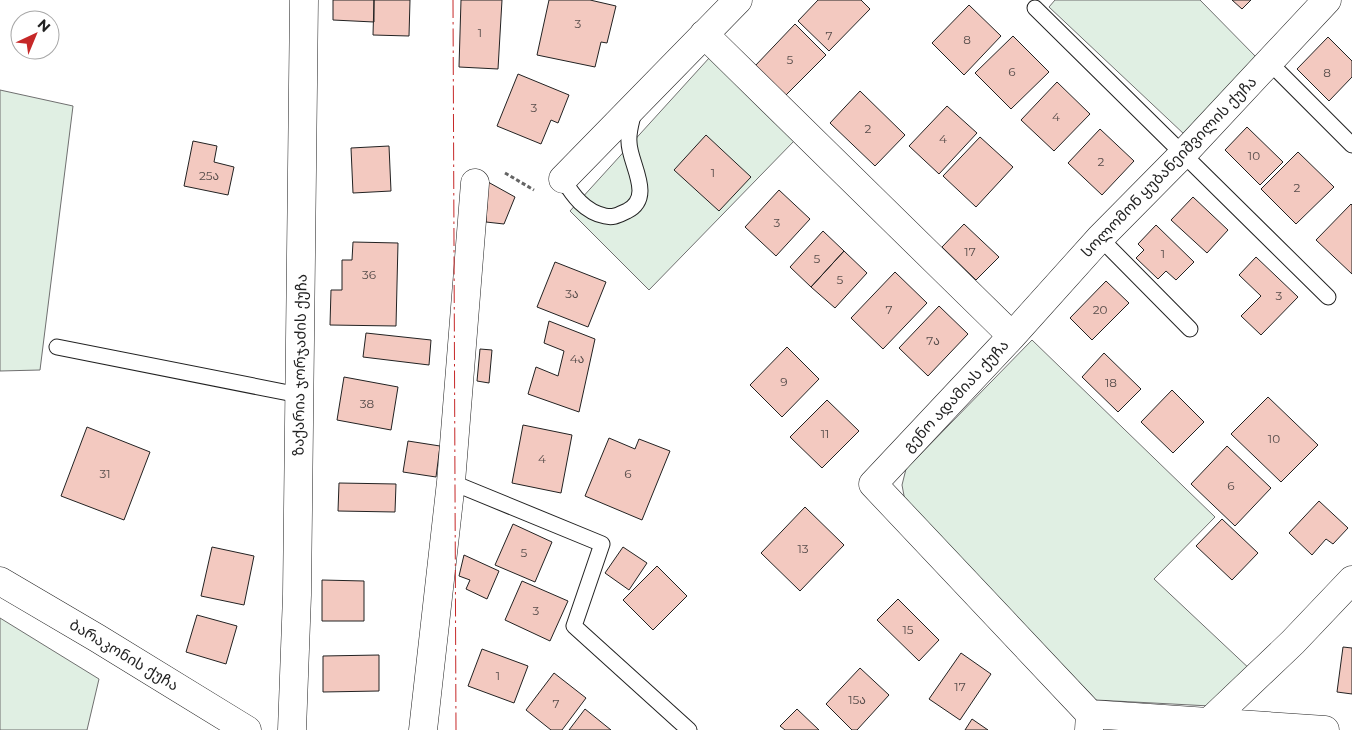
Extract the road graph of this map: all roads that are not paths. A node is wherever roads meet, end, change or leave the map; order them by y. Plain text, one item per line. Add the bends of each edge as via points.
1 (304, 0) edge
2 (738, 0) edge
3 (1327, 0) edge
4 (1035, 8) dead end
5 (704, 34) junction
6 (1269, 62) junction
7 (636, 104) junction
8 (1352, 145) edge
9 (1184, 153) junction
10 (563, 179) joint
11 (475, 183) road end
12 (1100, 238) junction
13 (1328, 297) dead end
14 (1190, 330) dead end
15 (1012, 336) junction
16 (57, 348) dead end
17 (300, 395) junction
18 (450, 482) junction
19 (0, 580) edge
20 (1352, 580) edge
21 (1090, 722) edge
22 (1209, 722) junction
23 (247, 730) edge
24 (292, 730) edge
25 (423, 730) edge
26 (688, 730) edge
27 (1326, 730) edge

1 - 17 street, ზაქარია ჯორჯაძის ქუჩა
2 - 5 street
3 - 6 street, სოლომონ ყუბანეიშვილის ქუჩა
4 - 9 lane
5 - 7 street
5 - 15 street, გენო ადამიას ქუჩა
6 - 8 lane
6 - 9 street, სოლომონ ყუბანეიშვილის ქუჩა
7 - 10 street
7 - 10 lane via 628,143 641,185 638,200 630,209 613,217 596,214 574,197
9 - 12 street, სოლომონ ყუბანეიშვილის ქუჩა
9 - 13 lane
11 - 18 street
12 - 14 lane
12 - 15 street, სოლომონ ყუბანეიშვილის ქუჩა
15 - 21 street, გენო ადამიას ქუჩა via 873,484
16 - 17 lane
17 - 24 street, ზაქარია ჯორჯაძის ქუჩა
18 - 25 street
18 - 26 lane via 602,544 574,626
19 - 23 street, ბარაკონის ქუჩა
20 - 22 street
21 - 22 street
22 - 27 street

